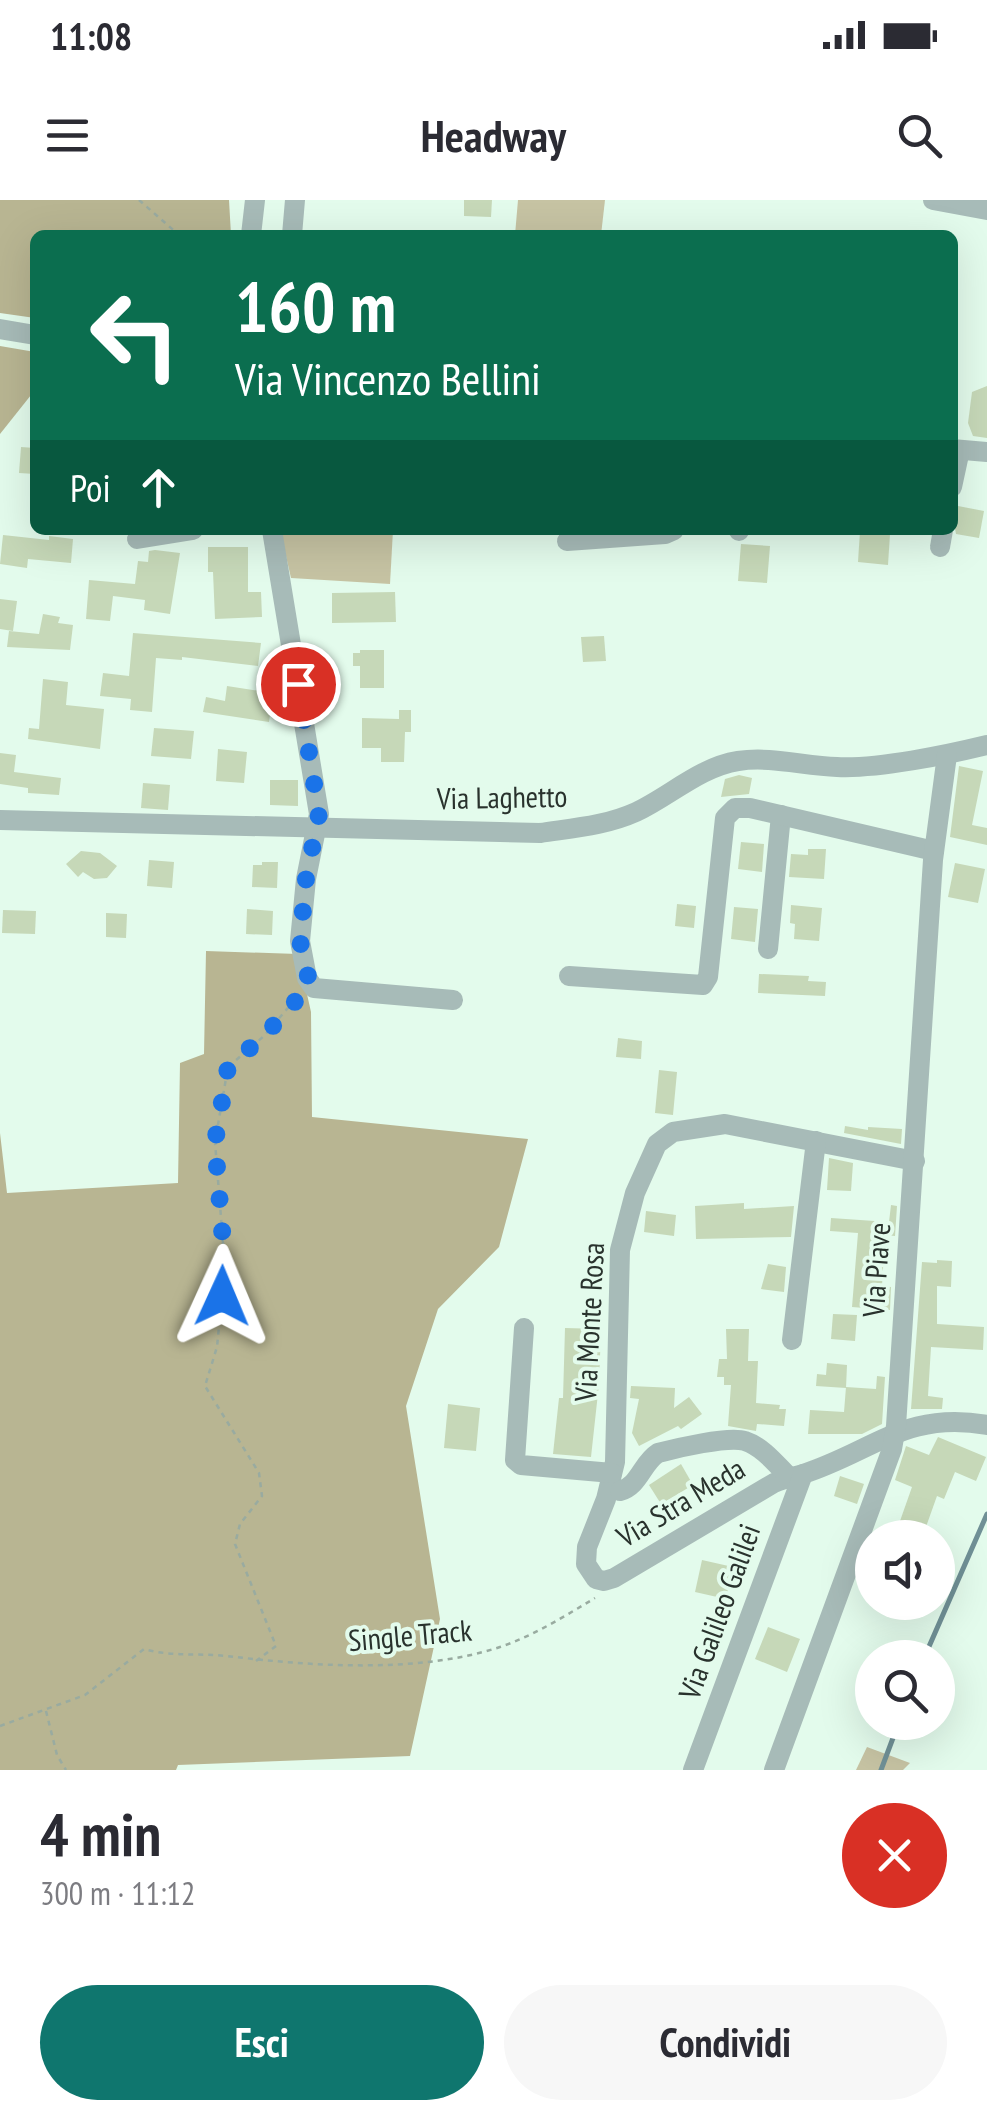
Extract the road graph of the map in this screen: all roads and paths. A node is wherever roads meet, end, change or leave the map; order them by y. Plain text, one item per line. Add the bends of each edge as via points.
1 (139, 200) edge
2 (255, 200) edge
3 (295, 200) edge
4 (932, 200) edge
5 (987, 210) edge
6 (172, 230) edge
7 (252, 230) edge
8 (292, 230) edge
9 (0, 329) edge
10 (30, 334) edge
11 (958, 450) edge
12 (987, 452) edge
13 (160, 535) edge
14 (273, 535) edge
15 (650, 535) edge
16 (137, 539) dead end
17 (567, 540) dead end
18 (987, 745) edge
19 (947, 755) junction
20 (781, 815) junction
21 (0, 820) edge
22 (319, 826) junction
23 (934, 851) junction
24 (768, 950) dead end
25 (568, 976) dead end
26 (310, 985) junction
27 (453, 1000) dead end
28 (816, 1142) junction
29 (915, 1161) junction
30 (524, 1328) dead end
31 (792, 1340) dead end
32 (987, 1424) edge
33 (895, 1432) junction
34 (796, 1476) junction
35 (616, 1482) junction
36 (604, 1581) junction
37 (256, 1661) junction
38 (46, 1710) junction
39 (0, 1726) edge
40 (66, 1770) edge
41 (693, 1770) edge
42 (774, 1770) edge

1 - 6 path
2 - 7 street
3 - 8 street
4 - 5 street
9 - 10 street
11 - 12 street
13 - 16 street
14 - 22 street
15 - 17 street
18 - 19 street, Via Laghetto
19 - 22 street, Via Laghetto via 837,768 734,762 601,825 540,833
19 - 23 street, Via Piave
20 - 23 street
20 - 24 street
20 - 25 street via 734,808 725,818 703,985
21 - 22 street, Via Laghetto
22 - 26 street via 300,941
23 - 29 street, Via Piave
26 - 27 street
26 - 37 path via 228,1067 215,1142 222,1296 205,1386 259,1473 262,1496 240,1524 235,1544 276,1646
28 - 29 street, Via Monte Rosa
28 - 31 street
28 - 35 street, Via Monte Rosa via 726,1124 673,1132 656,1144 634,1193 620,1250
29 - 33 street, Via Piave
30 - 35 street via 516,1460
32 - 33 street, Via Stra Meda via 937,1422
33 - 34 street, Via Stra Meda
33 - 42 street, Via Piave
34 - 35 street, Via Stra Meda via 748,1442 732,1440 658,1453 628,1489
34 - 36 street, Via Stra Meda
34 - 41 street, Via Galileo Galilei
35 - 36 street, Via Monte Rosa via 587,1548 586,1564
36 - 37 path, Single Track via 603,1592 500,1647 398,1664
37 - 38 path, Single Track via 144,1650 84,1695
38 - 39 path, Single Track
38 - 40 path

